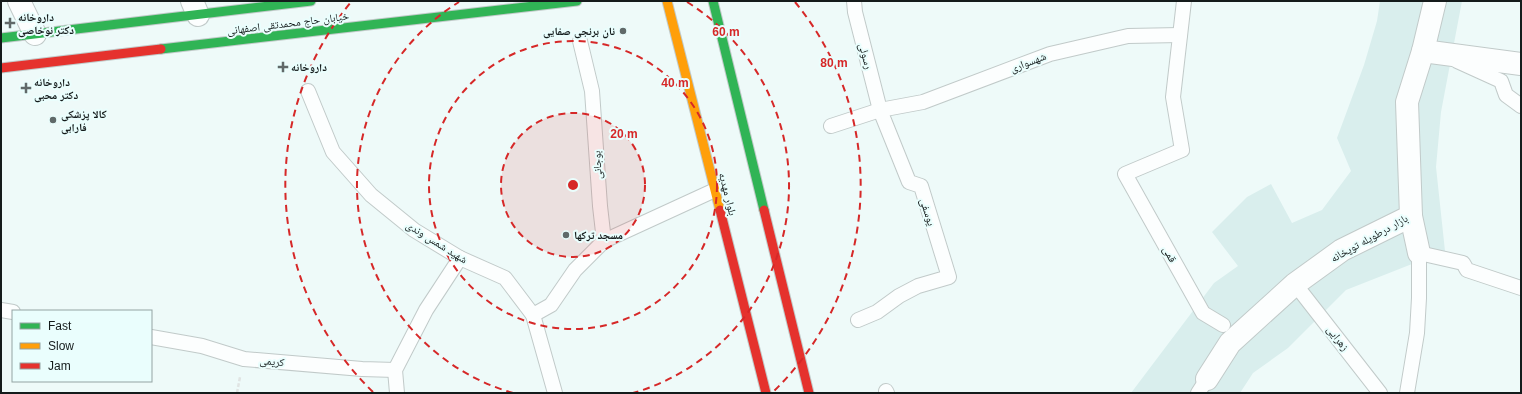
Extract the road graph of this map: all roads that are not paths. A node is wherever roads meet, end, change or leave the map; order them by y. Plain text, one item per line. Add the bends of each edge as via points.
1 (19, 1) edge
2 (311, 1) edge
3 (577, 1) edge
4 (668, 1) edge
5 (713, 1) edge
6 (854, 1) edge
7 (1184, 1) edge
8 (1435, 1) edge
9 (195, 8) edge
10 (35, 34) junction
11 (1180, 35) junction
12 (1, 38) edge
13 (580, 41) dead end
14 (1431, 52) junction
15 (1521, 64) edge
16 (1, 68) edge
17 (308, 91) dead end
18 (1521, 106) edge
19 (880, 110) junction
20 (830, 126) dead end
21 (715, 190) junction
22 (1411, 216) junction
23 (604, 241) junction
24 (1419, 253) junction
25 (460, 258) junction
26 (1295, 284) junction
27 (1521, 288) edge
28 (1, 310) edge
29 (12, 312) edge
30 (533, 315) junction
31 (858, 320) dead end
32 (1222, 325) dead end
33 (152, 337) edge
34 (395, 370) junction
35 (1202, 386) edge
36 (762, 392) edge
37 (397, 393) edge
38 (555, 393) edge
39 (808, 393) edge
40 (1380, 393) edge
41 (1407, 393) edge

1 - 10 street
2 - 9 street, خیابان حاج محمدتقی اصفهانی
3 - 16 street, خیابان حاج محمدتقی اصفهانی
4 - 21 street, بلوار مهدیه
5 - 39 street
6 - 19 lane, رسولی
7 - 11 lane
8 - 14 street, بازار درطویله توپخانه
9 - 10 street, خیابان حاج محمدتقی اصفهانی
10 - 12 street, خیابان حاج محمدتقی اصفهانی
11 - 19 lane, شهسواری via 1128,36 1050,54 923,102
11 - 32 lane, قمی via 1173,96 1182,150 1126,174 1203,313
13 - 23 lane, بوجانی via 592,92
14 - 15 street
14 - 18 lane via 1501,82 1506,95
14 - 22 street, بازار درطویله توپخانه via 1408,102
17 - 25 lane, شهید شمس وندی via 333,152 338,158 372,195 414,230
19 - 20 lane, شهسواری
19 - 31 lane, یوسفی via 909,182 921,186 949,277 918,286 877,312
21 - 23 lane
21 - 36 street, بلوار مهدیه
22 - 24 street
22 - 26 street, بازار درطویله توپخانه via 1342,250
23 - 30 lane via 575,270 551,305
24 - 27 lane via 1463,263 1467,270
24 - 41 lane via 1417,333
25 - 30 lane, شهید شمس وندی via 505,278
25 - 34 lane via 426,310
26 - 35 street, بازار درطویله توپخانه via 1230,343
26 - 40 lane, زهرایی
28 - 29 lane
30 - 38 lane, شهید شمس وندی
33 - 34 lane, کریمی via 202,346 244,359
34 - 37 lane

